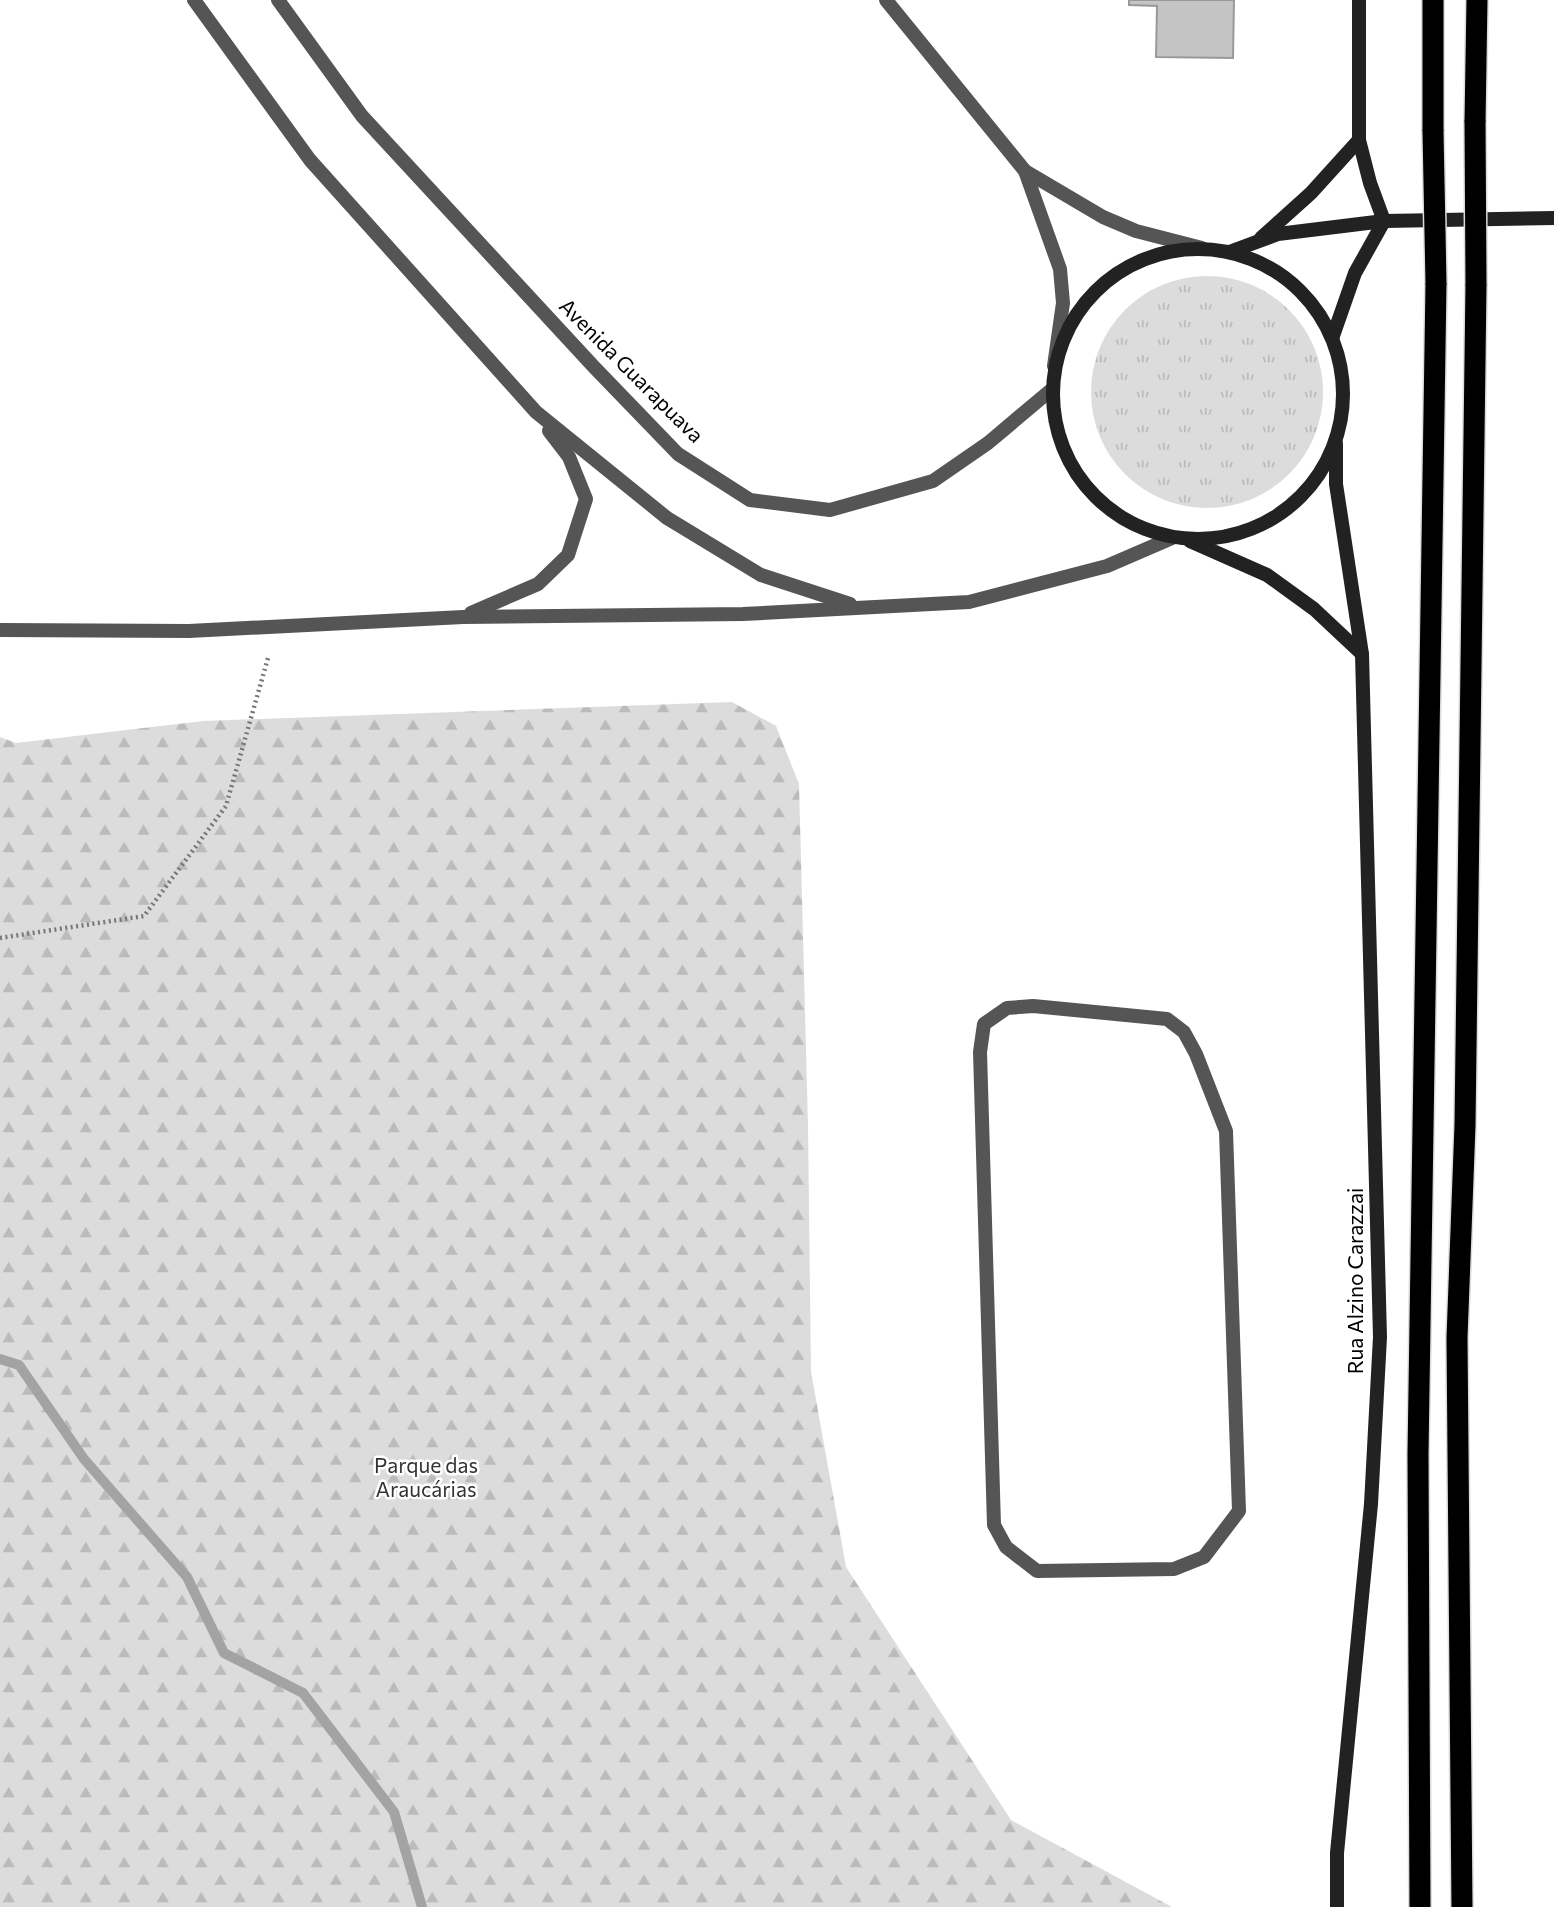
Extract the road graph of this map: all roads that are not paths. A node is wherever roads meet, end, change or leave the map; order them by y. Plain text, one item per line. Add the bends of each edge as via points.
1 (194, 0) edge
2 (278, 0) edge
3 (886, 0) edge
4 (1359, 0) edge
5 (1433, 0) edge
6 (1477, 0) edge
7 (1359, 140) junction
8 (1026, 171) junction
9 (1554, 218) edge
10 (1384, 221) junction
11 (1256, 243) junction
12 (1202, 247) junction
13 (1232, 251) junction
14 (1333, 336) junction
15 (1054, 366) junction
16 (1051, 390) junction
17 (536, 412) junction
18 (1336, 443) junction
19 (1172, 538) junction
20 (1188, 540) junction
21 (859, 607) junction
22 (463, 617) junction
23 (0, 630) edge
24 (1362, 654) junction
25 (1037, 1572) joint
26 (1337, 1907) edge
27 (1420, 1907) edge
28 (1462, 1907) edge

1 - 17 street via 310,160
2 - 16 street, Avenida Guarapuava via 362,116 594,367 678,454 750,500 830,509 933,481
3 - 8 street
4 - 7 main road
5 - 27 highway, bridge via 1436,283 1418,1454
6 - 28 highway, bridge via 1465,1125 1457,1338
7 - 10 main road
7 - 11 main road via 1311,193
8 - 12 street via 1102,217 1136,231
8 - 15 street via 1060,269 1063,303
9 - 10 main road
10 - 11 main road via 1278,234
10 - 14 main road via 1354,273
11 - 13 main road
12 - 13 main road
12 - 15 main road via 1152,255 1107,279 1073,318
13 - 14 main road via 1275,269 1309,298
14 - 18 main road via 1343,371 1344,407
15 - 16 main road
16 - 19 main road via 1056,432 1072,470 1098,502 1133,525
17 - 21 street via 667,518 761,575
17 - 22 street via 569,457 586,499 568,555 538,584
18 - 20 main road via 1313,484 1278,516 1235,536
18 - 24 main road, Rua Alzino Carazzai via 1336,484
19 - 20 main road
19 - 21 street via 1108,566 969,602
20 - 24 main road via 1267,575 1314,609
21 - 22 street via 743,614
22 - 23 street via 189,631
24 - 26 main road, Rua Alzino Carazzai via 1380,1336 1371,1504 1337,1853
25 - 25 street via 1174,1569 1203,1557 1239,1511 1226,1131 1196,1054 1184,1032 1167,1019 1033,1006 1007,1008 984,1024 980,1052 994,1525 1006,1547

